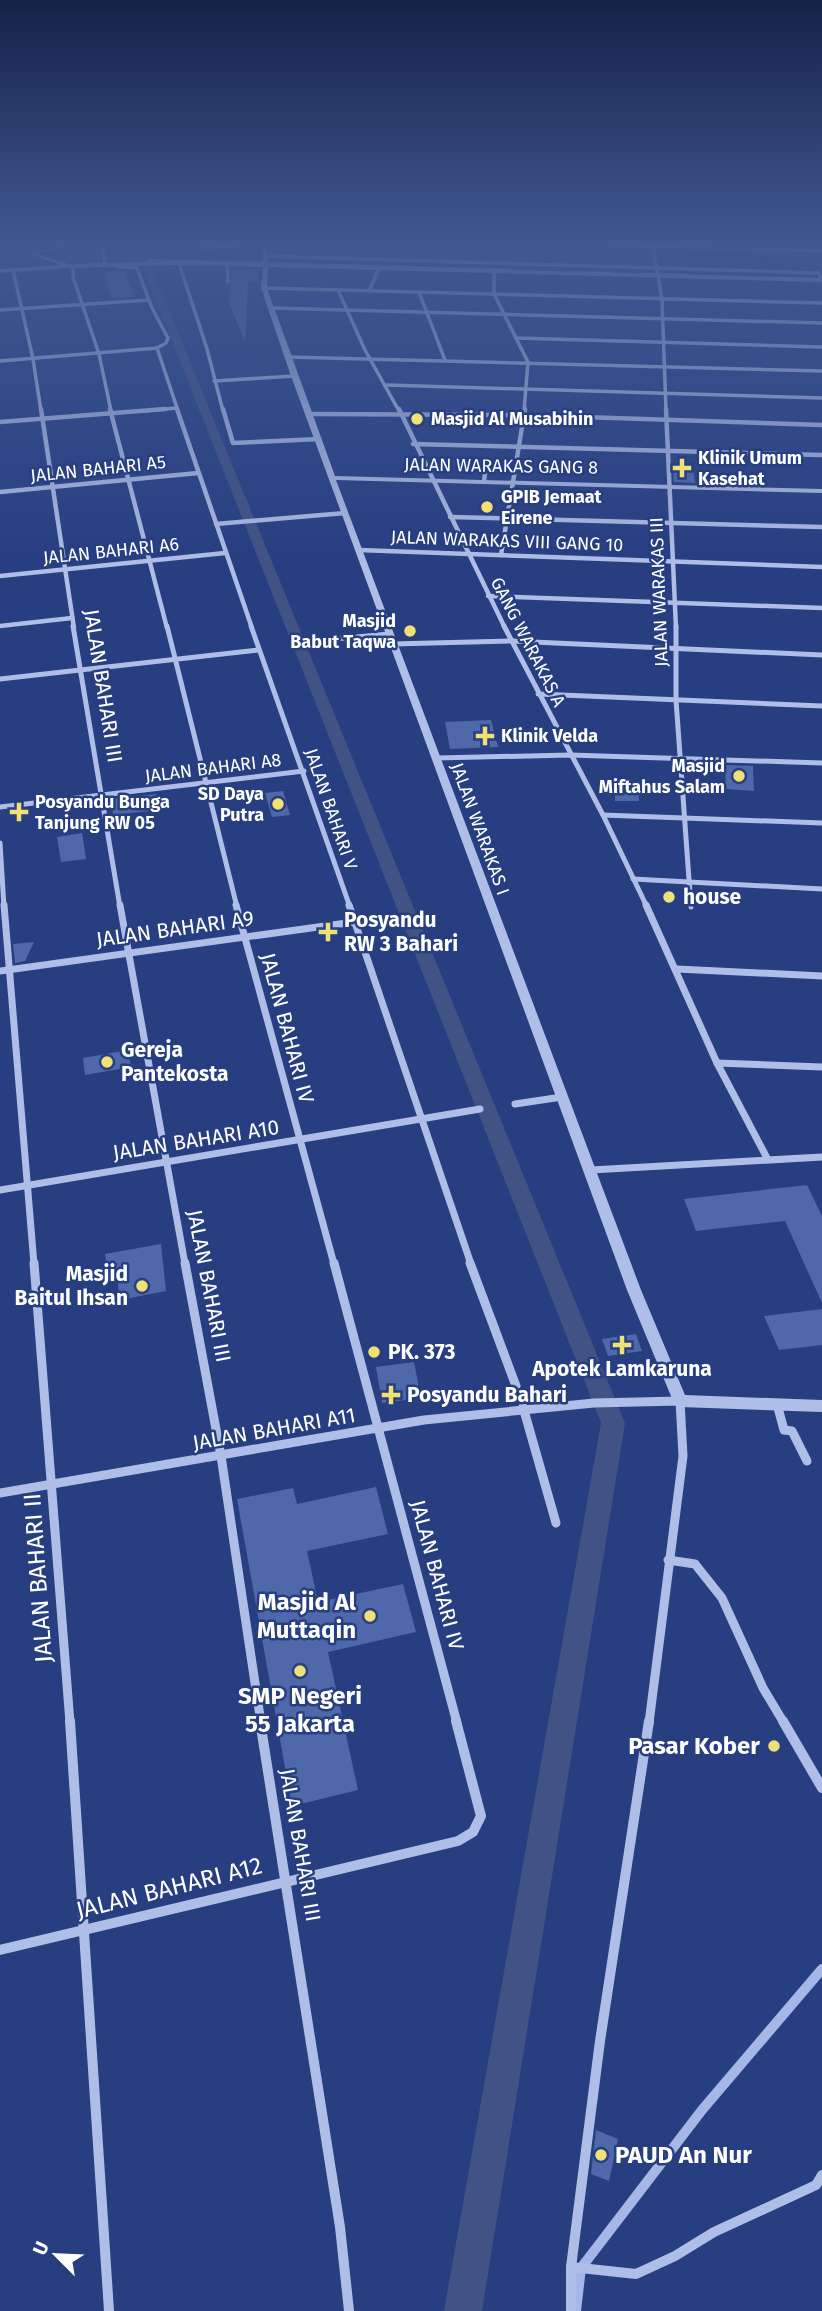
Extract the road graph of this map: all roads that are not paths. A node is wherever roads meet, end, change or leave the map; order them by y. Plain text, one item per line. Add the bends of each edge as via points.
1 (31, 348) edge
2 (97, 348) edge
3 (157, 348) joint
4 (207, 348) edge
5 (285, 348) edge
6 (365, 348) edge
7 (441, 348) edge
8 (521, 348) edge
9 (665, 348) edge
10 (99, 354) junction
11 (288, 357) junction
12 (33, 359) junction
13 (370, 359) junction
14 (445, 360) junction
15 (0, 361) edge
16 (528, 362) junction
17 (666, 366) junction
18 (822, 371) edge
19 (294, 376) junction
20 (214, 381) junction
21 (387, 385) junction
22 (528, 388) junction
23 (668, 393) junction
24 (822, 398) edge
25 (176, 408) junction
26 (111, 412) junction
27 (399, 413) junction
28 (309, 414) junction
29 (523, 415) junction
30 (42, 419) junction
31 (667, 420) junction
32 (0, 422) edge
33 (822, 425) edge
34 (318, 438) junction
35 (414, 444) junction
36 (519, 447) junction
37 (666, 449) junction
38 (822, 455) edge
39 (486, 464) dead end
40 (198, 473) junction
41 (333, 478) junction
42 (127, 480) junction
43 (431, 480) junction
44 (484, 482) junction
45 (512, 483) junction
46 (669, 486) junction
47 (51, 487) junction
48 (822, 491) edge
49 (0, 492) edge
50 (345, 513) junction
51 (450, 517) junction
52 (506, 518) junction
53 (671, 523) junction
54 (216, 524) junction
55 (822, 527) edge
56 (359, 550) junction
57 (225, 553) junction
58 (469, 554) junction
59 (501, 555) junction
60 (672, 560) junction
61 (149, 561) junction
62 (822, 566) edge
63 (64, 570) junction
64 (0, 576) edge
65 (488, 596) junction
66 (676, 602) junction
67 (822, 608) edge
68 (72, 618) junction
69 (0, 626) edge
70 (391, 639) junction
71 (312, 641) dead end
72 (511, 641) junction
73 (260, 650) junction
74 (677, 650) junction
75 (822, 654) edge
76 (175, 660) junction
77 (80, 670) junction
78 (0, 679) edge
79 (538, 694) junction
80 (676, 700) junction
81 (822, 706) edge
82 (570, 755) junction
83 (438, 758) junction
84 (681, 758) junction
85 (822, 763) edge
86 (304, 771) junction
87 (207, 782) junction
88 (102, 795) junction
89 (0, 807) edge
90 (603, 815) junction
91 (684, 819) junction
92 (822, 823) edge
93 (0, 843) edge
94 (632, 879) junction
95 (689, 883) junction
96 (822, 889) edge
97 (691, 907) dead end
98 (354, 922) junction
99 (244, 937) junction
100 (128, 954) junction
101 (677, 969) junction
102 (4, 971) edge
103 (822, 975) edge
104 (717, 1063) junction
105 (822, 1068) edge
106 (562, 1097) junction
107 (515, 1104) dead end
108 (480, 1109) dead end
109 (421, 1120) junction
110 (300, 1140) junction
111 (822, 1157) edge
112 (767, 1158) junction
113 (166, 1162) junction
114 (592, 1170) junction
115 (29, 1185) junction
116 (0, 1190) edge
117 (516, 1386) dead end
118 (680, 1401) junction
119 (777, 1404) junction
120 (822, 1406) edge
121 (523, 1407) junction
122 (378, 1428) junction
123 (221, 1456) junction
124 (807, 1461) dead end
125 (53, 1485) junction
126 (0, 1493) edge
127 (556, 1523) dead end
128 (668, 1560) junction
129 (822, 1788) edge
130 (478, 1796) joint
131 (284, 1880) junction
132 (83, 1931) junction
133 (0, 1950) edge
134 (820, 2184) edge
135 (574, 2267) junction
136 (110, 2311) edge
137 (349, 2311) edge
138 (571, 2311) edge

1 - 12 street, JALAN BAHARI III
2 - 10 street, JALAN BAHARI IV
3 - 10 street
3 - 25 street, JALAN BAHARI V
4 - 20 street
5 - 11 street, JALAN WARAKAS I
6 - 13 street, GANG WARAKAS A
7 - 14 street
8 - 16 street
9 - 17 street, JALAN WARAKAS III
10 - 12 street
10 - 26 street, JALAN BAHARI IV
11 - 13 street
11 - 19 street, JALAN WARAKAS I
12 - 15 street
12 - 30 street, JALAN BAHARI III
13 - 14 street
13 - 21 street, GANG WARAKAS A
14 - 16 street
16 - 17 street
16 - 22 street
17 - 18 street
17 - 23 street, JALAN WARAKAS III
19 - 20 street
19 - 28 street, JALAN WARAKAS I
20 - 34 street via 233,443
21 - 22 street
21 - 27 street, GANG WARAKAS A
22 - 23 street
22 - 29 street
23 - 24 street
23 - 31 street, JALAN WARAKAS III
25 - 26 street
25 - 40 street, JALAN BAHARI V
26 - 30 street
26 - 42 street, JALAN BAHARI IV
27 - 28 street
27 - 29 street
27 - 35 street, GANG WARAKAS A
28 - 34 street, JALAN WARAKAS I
29 - 31 street
29 - 36 street
30 - 32 street
30 - 47 street, JALAN BAHARI III
31 - 33 street
31 - 37 street, JALAN WARAKAS III
34 - 41 street, JALAN WARAKAS I
35 - 36 street
35 - 43 street, GANG WARAKAS A
36 - 37 street
36 - 45 street
37 - 38 street
37 - 46 street, JALAN WARAKAS III
39 - 44 street
40 - 42 street, JALAN BAHARI A5
40 - 54 street, JALAN BAHARI V
41 - 43 street, JALAN WARAKAS GANG 8
41 - 50 street, JALAN WARAKAS I
42 - 47 street, JALAN BAHARI A5
42 - 61 street, JALAN BAHARI IV
43 - 44 street, JALAN WARAKAS GANG 8
43 - 51 street, GANG WARAKAS A
44 - 45 street, JALAN WARAKAS GANG 8
45 - 46 street, JALAN WARAKAS GANG 8
45 - 52 street
46 - 48 street, JALAN WARAKAS GANG 8
46 - 53 street, JALAN WARAKAS III
47 - 49 street, JALAN BAHARI A5
47 - 63 street, JALAN BAHARI III
50 - 54 street
50 - 56 street, JALAN WARAKAS I
51 - 52 street
51 - 58 street, GANG WARAKAS A
52 - 53 street
52 - 59 street
53 - 55 street
53 - 60 street, JALAN WARAKAS III
54 - 57 street, JALAN BAHARI V
56 - 58 street, JALAN WARAKAS VIII GANG 10
56 - 70 street, JALAN WARAKAS I
57 - 61 street, JALAN BAHARI A6
57 - 73 street, JALAN BAHARI V
58 - 59 street, JALAN WARAKAS VIII GANG 10
58 - 65 street, GANG WARAKAS A
59 - 60 street, JALAN WARAKAS VIII GANG 10
60 - 62 street, JALAN WARAKAS VIII GANG 10
60 - 66 street, JALAN WARAKAS III
61 - 63 street, JALAN BAHARI A6
61 - 76 street, JALAN BAHARI IV
63 - 64 street, JALAN BAHARI A6
63 - 68 street, JALAN BAHARI III
65 - 66 street
65 - 72 street, GANG WARAKAS A
66 - 67 street
66 - 74 street, JALAN WARAKAS III
68 - 69 street
68 - 77 street, JALAN BAHARI III
70 - 71 street
70 - 72 street
70 - 83 street, JALAN WARAKAS I
72 - 74 street
72 - 79 street, GANG WARAKAS A
73 - 76 street
73 - 86 street, JALAN BAHARI V
74 - 75 street
74 - 80 street, JALAN WARAKAS III
76 - 77 street
76 - 87 street, JALAN BAHARI IV
77 - 78 street
77 - 88 street, JALAN BAHARI III
79 - 80 street
79 - 82 street, GANG WARAKAS A
80 - 81 street
80 - 84 street, JALAN WARAKAS III
82 - 83 street
82 - 84 street
82 - 90 street, GANG WARAKAS A
83 - 106 street, JALAN WARAKAS I
84 - 85 street
84 - 91 street, JALAN WARAKAS III
86 - 87 street, JALAN BAHARI A8
86 - 98 street, JALAN BAHARI V
87 - 88 street, JALAN BAHARI A8
87 - 99 street, JALAN BAHARI IV
88 - 89 street, JALAN BAHARI A8
88 - 100 street, JALAN BAHARI III
90 - 91 street
90 - 94 street, GANG WARAKAS A
91 - 92 street
91 - 95 street, JALAN WARAKAS III
93 - 102 street, JALAN BAHARI II
94 - 95 street
94 - 101 street, GANG WARAKAS A
95 - 96 street
95 - 97 street, JALAN WARAKAS III
98 - 99 street, JALAN BAHARI A9
98 - 109 street, JALAN BAHARI V
99 - 100 street, JALAN BAHARI A9
99 - 110 street, JALAN BAHARI IV
100 - 102 street, JALAN BAHARI A9
100 - 113 street, JALAN BAHARI III
101 - 103 street
101 - 104 street, GANG WARAKAS A
102 - 115 street, JALAN BAHARI II
104 - 105 street
104 - 112 street, GANG WARAKAS A
106 - 107 street
106 - 114 street, JALAN WARAKAS I
108 - 109 street, JALAN BAHARI A10
109 - 110 street, JALAN BAHARI A10
109 - 117 street, JALAN BAHARI V
110 - 113 street, JALAN BAHARI A10
110 - 122 street, JALAN BAHARI IV
111 - 112 street
112 - 114 street
113 - 115 street, JALAN BAHARI A10
113 - 123 street, JALAN BAHARI III
114 - 118 street, JALAN WARAKAS I
115 - 116 street, JALAN BAHARI A10
115 - 125 street, JALAN BAHARI II
118 - 119 street
118 - 121 street, JALAN BAHARI A11
118 - 128 street via 683,1455
119 - 120 street
119 - 124 street via 783,1430 792,1431
121 - 122 street, JALAN BAHARI A11
121 - 127 street
122 - 123 street, JALAN BAHARI A11
122 - 130 street, JALAN BAHARI IV
123 - 125 street, JALAN BAHARI A11
123 - 131 street, JALAN BAHARI III
125 - 126 street, JALAN BAHARI A11
125 - 132 street, JALAN BAHARI II
128 - 129 street via 695,1564 722,1598 763,1688
128 - 135 street via 646,1748 600,2041
130 - 131 street, JALAN BAHARI A12 via 479,1825 457,1841
131 - 132 street, JALAN BAHARI A12
131 - 137 street, JALAN BAHARI III via 326,2130
132 - 133 street, JALAN BAHARI A12
132 - 136 street, JALAN BAHARI II
134 - 135 street via 636,2274
135 - 138 street

